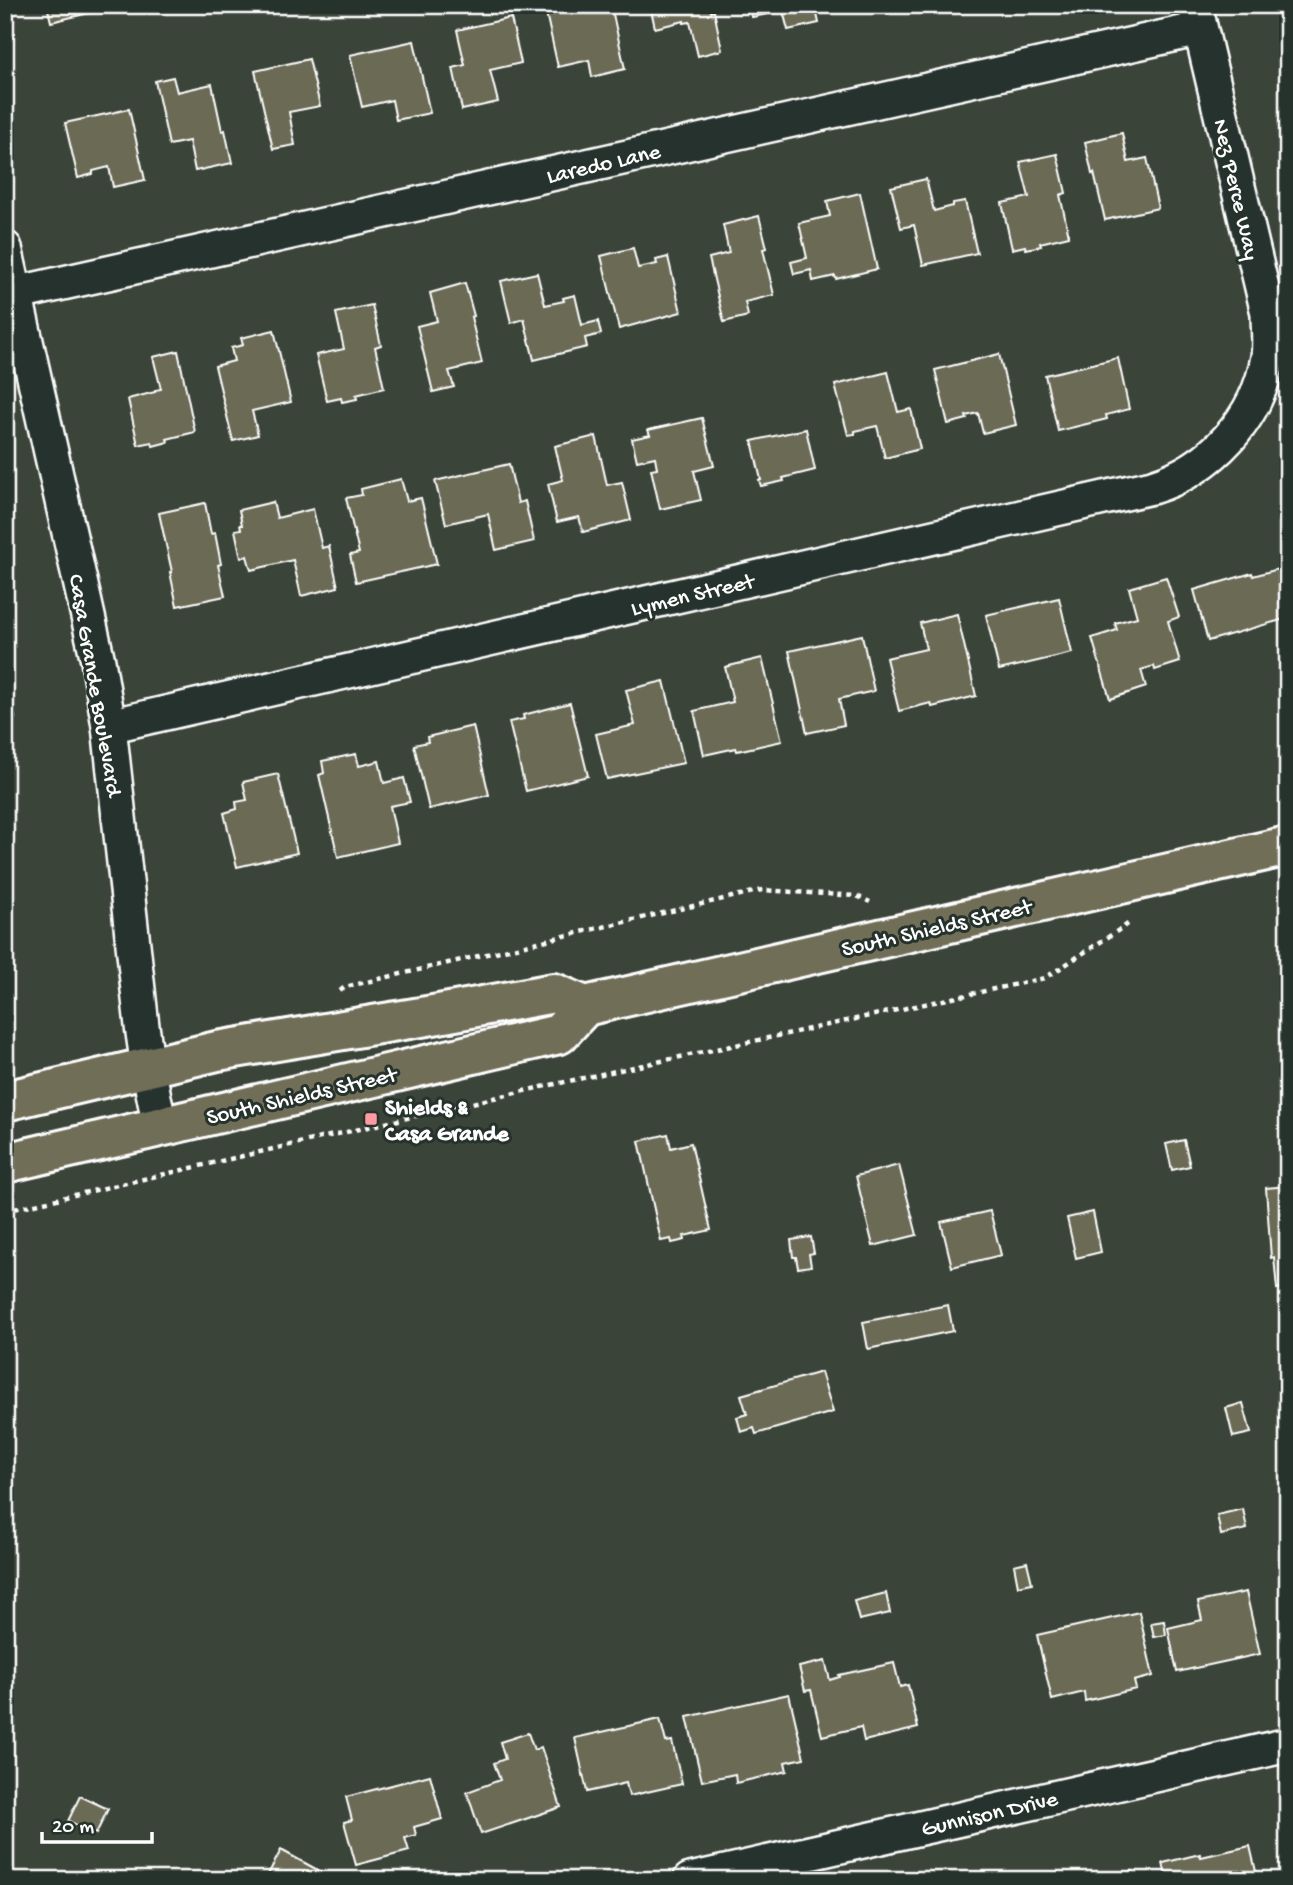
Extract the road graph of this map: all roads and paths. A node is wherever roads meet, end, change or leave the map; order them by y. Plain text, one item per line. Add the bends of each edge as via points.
1 (1198, 17) edge
2 (5, 248) edge
3 (10, 294) edge
4 (1249, 412) joint
5 (109, 726) junction
6 (1288, 846) edge
7 (1134, 920) dead end
8 (927, 928) junction
9 (345, 987) dead end
10 (585, 1006) junction
11 (148, 1067) junction
12 (5, 1101) edge
13 (160, 1127) junction
14 (5, 1163) edge
15 (5, 1211) edge
16 (1288, 1745) edge
17 (691, 1880) edge

1 - 3 street, Laredo Lane
1 - 4 street, Nez Perce Way via 1268,313 1268,355
2 - 3 street, Casa Grande Boulevard
3 - 5 street, Casa Grande Boulevard via 98,661
4 - 5 street, Lymen Street via 1205,461 1152,487
5 - 11 street, Casa Grande Boulevard
6 - 8 main road, South Shields Street
7 - 15 path via 1045,978 537,1088
8 - 9 path via 857,896 762,890
8 - 10 main road, South Shields Street
10 - 11 main road via 554,993
10 - 13 main road, South Shields Street via 559,1034
11 - 12 main road
11 - 13 street, Casa Grande Boulevard
13 - 14 main road, South Shields Street
16 - 17 street, Gunnison Drive

